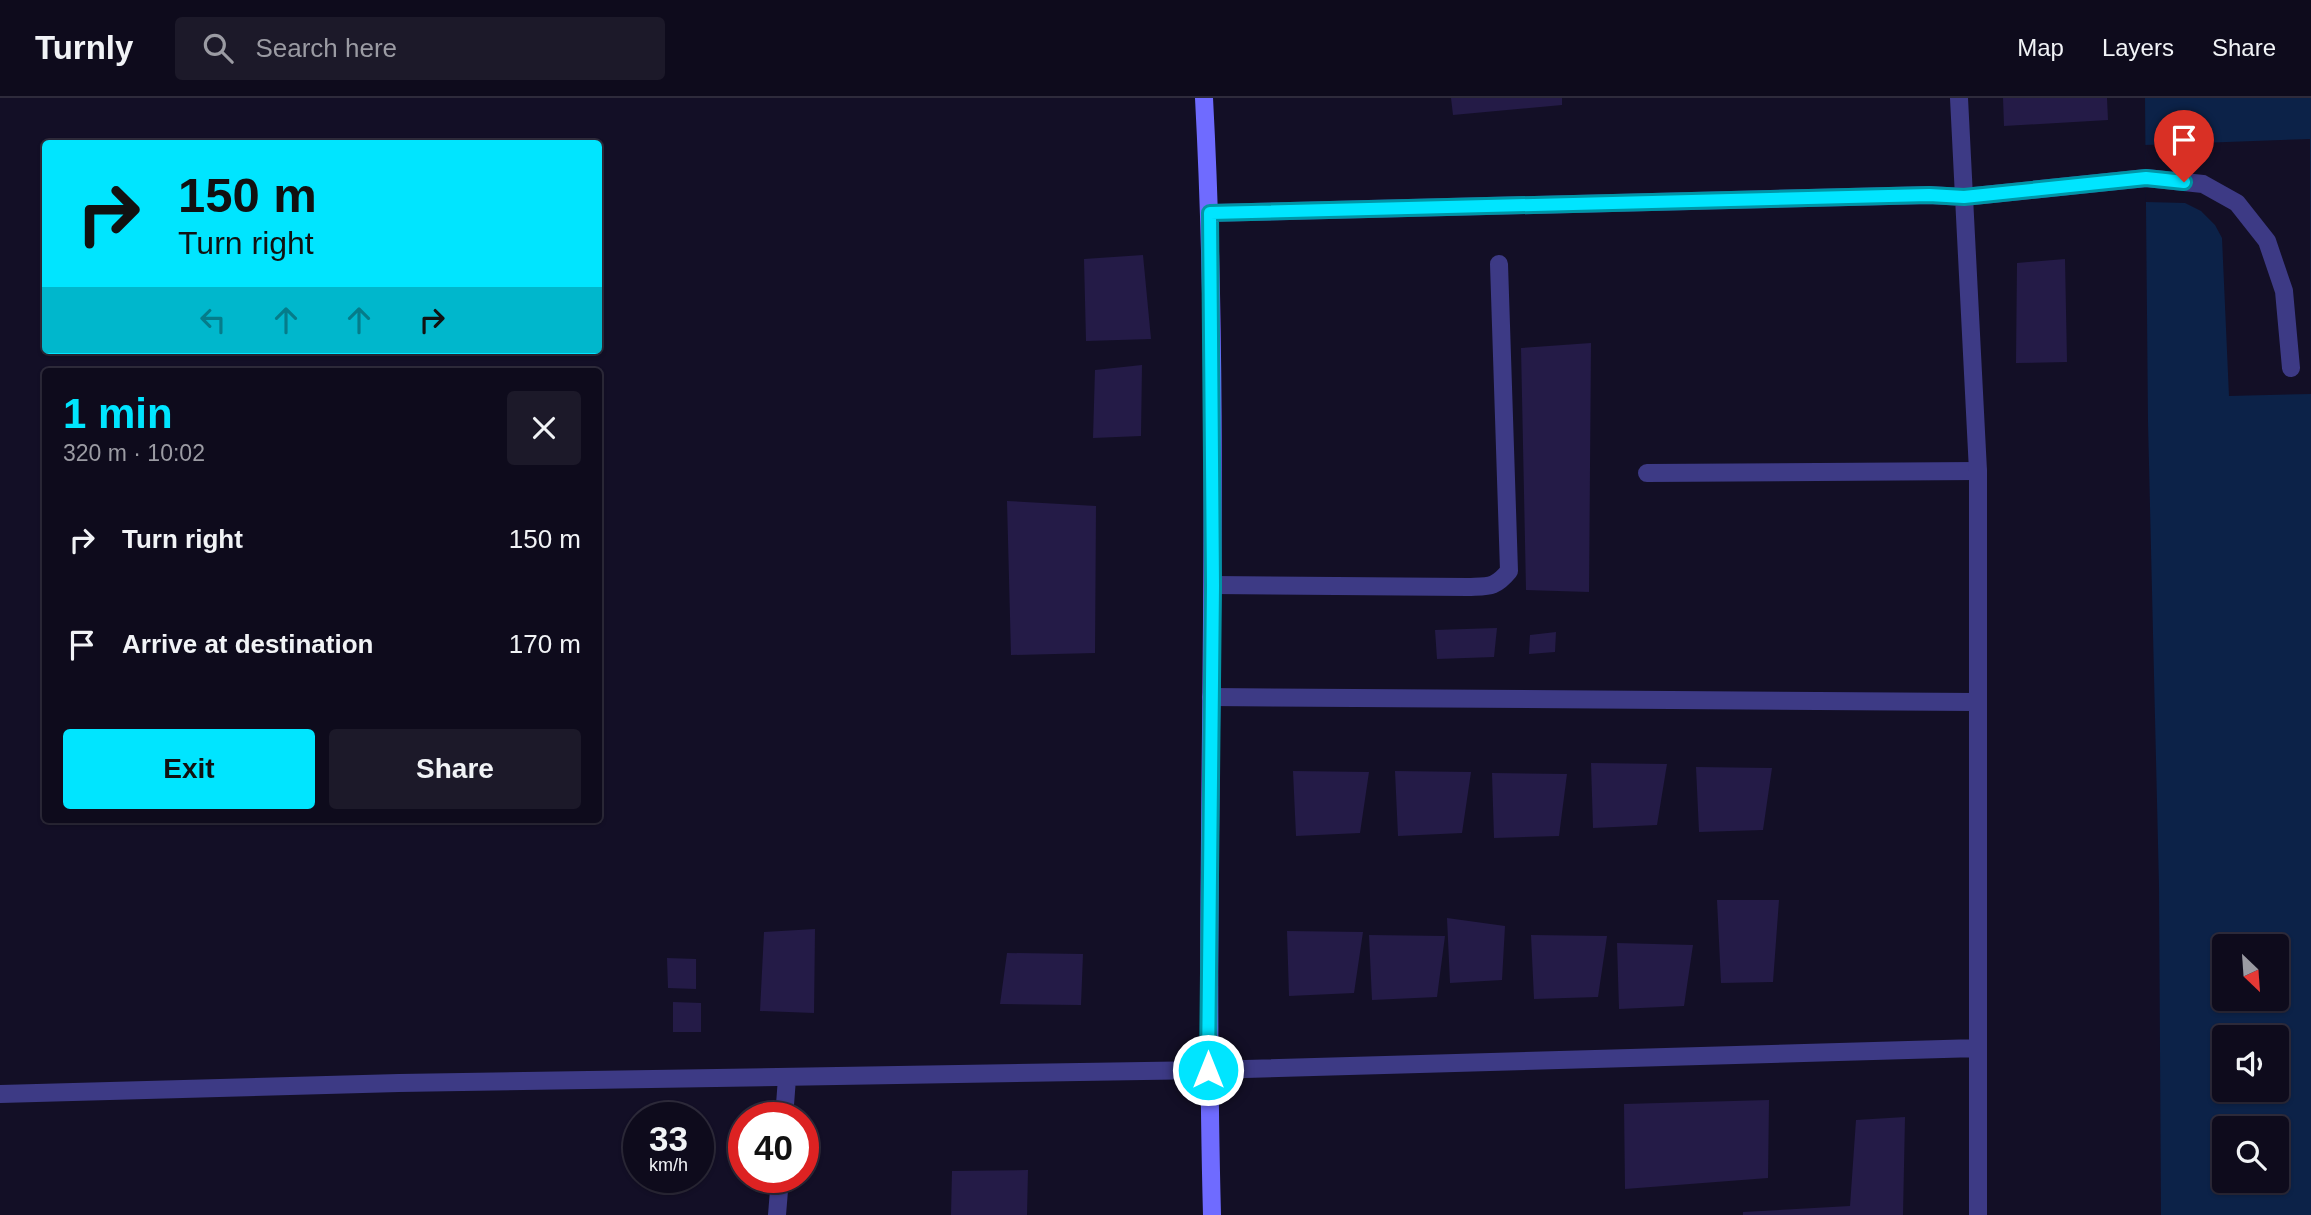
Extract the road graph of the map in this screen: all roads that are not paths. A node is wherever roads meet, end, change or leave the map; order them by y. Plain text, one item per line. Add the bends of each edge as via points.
1 (1204, 98) edge
2 (1959, 98) edge
3 (1964, 197) junction
4 (1210, 213) junction
5 (1499, 264) dead end
6 (2291, 368) dead end
7 (1978, 471) junction
8 (1647, 473) dead end
9 (1213, 585) junction
10 (1210, 697) junction
11 (1976, 702) junction
12 (1978, 1048) junction
13 (1208, 1070) junction
14 (787, 1078) junction
15 (0, 1094) edge
16 (785, 1102) edge
17 (779, 1193) edge
18 (777, 1215) edge
19 (1212, 1215) edge
20 (1978, 1215) edge

1 - 4 street
2 - 3 street
3 - 4 street
3 - 6 street via 2146,178 2203,184 2236,203 2267,241 2284,291
3 - 7 street
4 - 9 street
5 - 9 street via 1509,571 1499,583 1468,587
7 - 8 street
7 - 11 street
9 - 10 street
10 - 11 street
10 - 13 street
11 - 12 street
12 - 13 street
12 - 20 street
13 - 14 street
13 - 19 street
14 - 15 street
14 - 16 street
17 - 18 street

